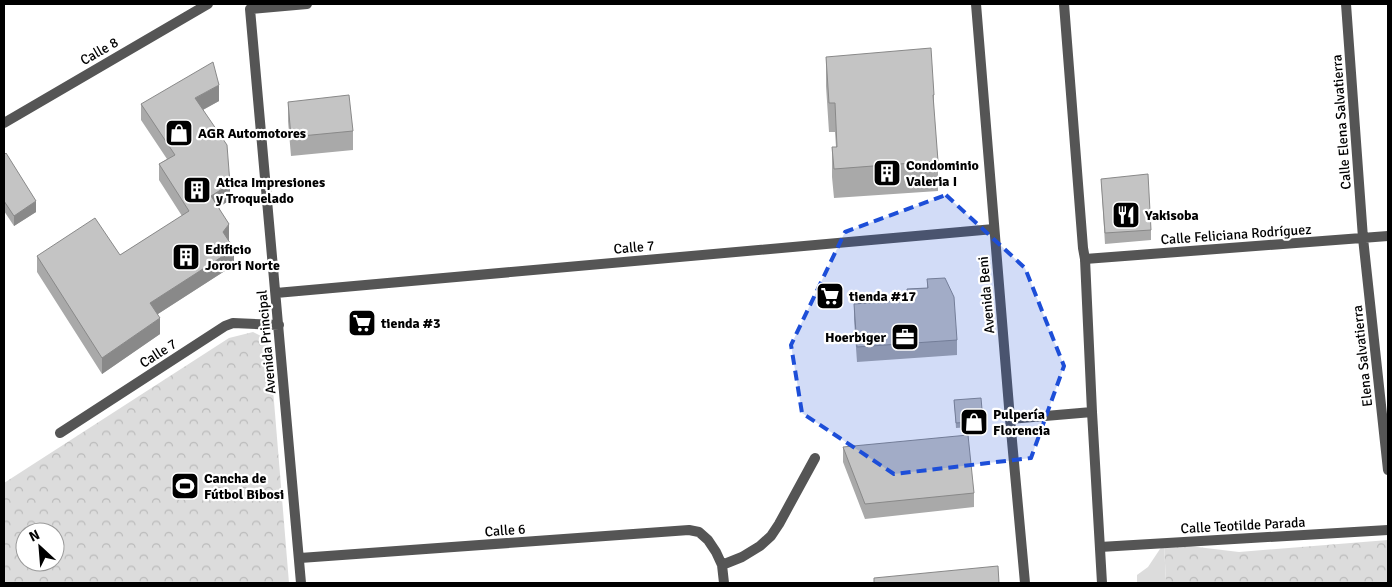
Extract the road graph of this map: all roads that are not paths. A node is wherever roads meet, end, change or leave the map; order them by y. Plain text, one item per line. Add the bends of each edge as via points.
1 (208, 4) edge
2 (307, 4) edge
3 (976, 4) edge
4 (1064, 4) edge
5 (1346, 4) edge
6 (246, 6) edge
7 (4, 123) edge
8 (994, 229) junction
9 (1388, 236) edge
10 (1363, 238) junction
11 (1085, 259) junction
12 (276, 293) junction
13 (279, 324) junction
14 (1092, 412) junction
15 (1010, 420) junction
16 (60, 433) dead end
17 (815, 458) dead end
18 (1388, 470) edge
19 (1388, 530) edge
20 (1100, 547) junction
21 (300, 558) junction
22 (722, 565) junction
23 (301, 583) edge
24 (724, 583) edge
25 (1025, 583) edge
26 (1102, 583) edge

1 - 7 street, Calle 8
2 - 6 street
3 - 8 street, Avenida Beni
4 - 11 street
5 - 10 street, Calle Elena Salvatierra
6 - 12 street, Avenida Principal
8 - 12 street, Calle 7
8 - 15 street, Avenida Beni
9 - 10 street, Calle Feliciana Rodríguez
10 - 11 street, Calle Feliciana Rodríguez
10 - 18 street, Elena Salvatierra
11 - 14 street
12 - 13 street, Avenida Principal
13 - 16 street, Calle 7 via 233,323 225,326
13 - 21 street, Avenida Principal
14 - 15 street
14 - 20 street
15 - 25 street, Avenida Beni
17 - 22 street via 771,536 742,557
19 - 20 street, Calle Teotilde Parada
20 - 26 street
21 - 22 street, Calle 6 via 690,530 699,532 708,540
21 - 23 street, Avenida Principal
22 - 24 street

